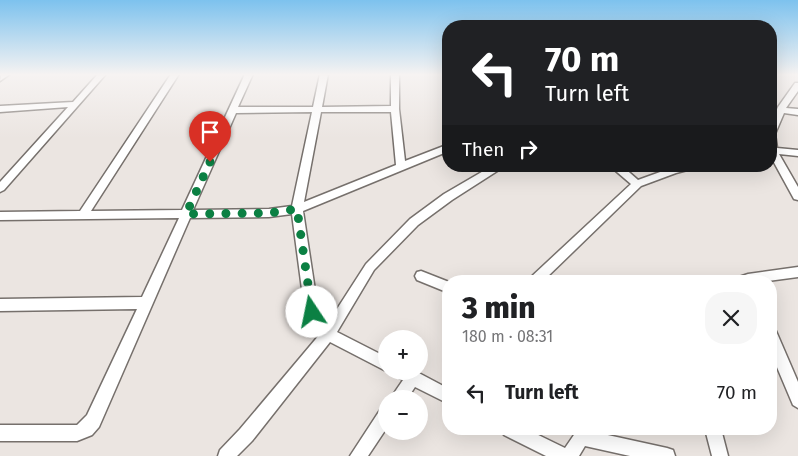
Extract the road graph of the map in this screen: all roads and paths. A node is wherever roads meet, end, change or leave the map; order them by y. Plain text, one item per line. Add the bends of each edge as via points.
1 (83, 95) edge
2 (161, 95) edge
3 (240, 95) edge
4 (319, 95) edge
5 (395, 95) edge
6 (791, 95) edge
7 (78, 101) junction
8 (0, 109) edge
9 (316, 109) junction
10 (395, 109) junction
11 (233, 110) junction
12 (781, 110) junction
13 (798, 112) edge
14 (777, 120) edge
15 (442, 150) edge
16 (777, 151) edge
17 (798, 153) edge
18 (777, 159) edge
19 (401, 166) junction
20 (490, 172) edge
21 (623, 172) edge
22 (669, 172) edge
23 (637, 184) junction
24 (0, 188) edge
25 (798, 196) edge
26 (297, 209) junction
27 (186, 214) junction
28 (0, 216) edge
29 (83, 216) junction
30 (798, 272) edge
31 (541, 275) edge
32 (777, 275) edge
33 (421, 276) dead end
34 (442, 285) edge
35 (146, 303) junction
36 (0, 305) edge
37 (328, 334) junction
38 (777, 349) edge
39 (378, 360) edge
40 (417, 380) edge
41 (442, 393) edge
42 (798, 400) edge
43 (378, 427) edge
44 (0, 433) edge
45 (522, 435) edge
46 (583, 435) edge
47 (591, 435) edge
48 (715, 435) edge
49 (226, 456) edge
50 (358, 456) edge
51 (563, 456) edge
52 (569, 456) edge
53 (667, 456) edge
54 (720, 456) edge

1 - 7 street
2 - 29 street
3 - 11 street
4 - 9 street
5 - 10 street
6 - 12 street
7 - 8 street via 54,106
7 - 24 street
9 - 10 street
9 - 11 street
9 - 26 street
10 - 19 street
11 - 27 street
12 - 13 street
12 - 14 street
15 - 19 street
16 - 17 street
18 - 25 street
19 - 26 street
20 - 37 street via 414,222 370,267
21 - 23 street
22 - 23 street
23 - 31 street
26 - 27 street via 269,213
26 - 37 street via 312,312
27 - 29 street
27 - 35 street
28 - 29 street
30 - 32 street
33 - 34 street
35 - 36 street
35 - 44 street via 93,421 86,429 77,433
37 - 39 street
37 - 49 street
38 - 42 street
40 - 41 street
43 - 50 street
45 - 51 street
46 - 52 street
47 - 53 street
48 - 54 street

